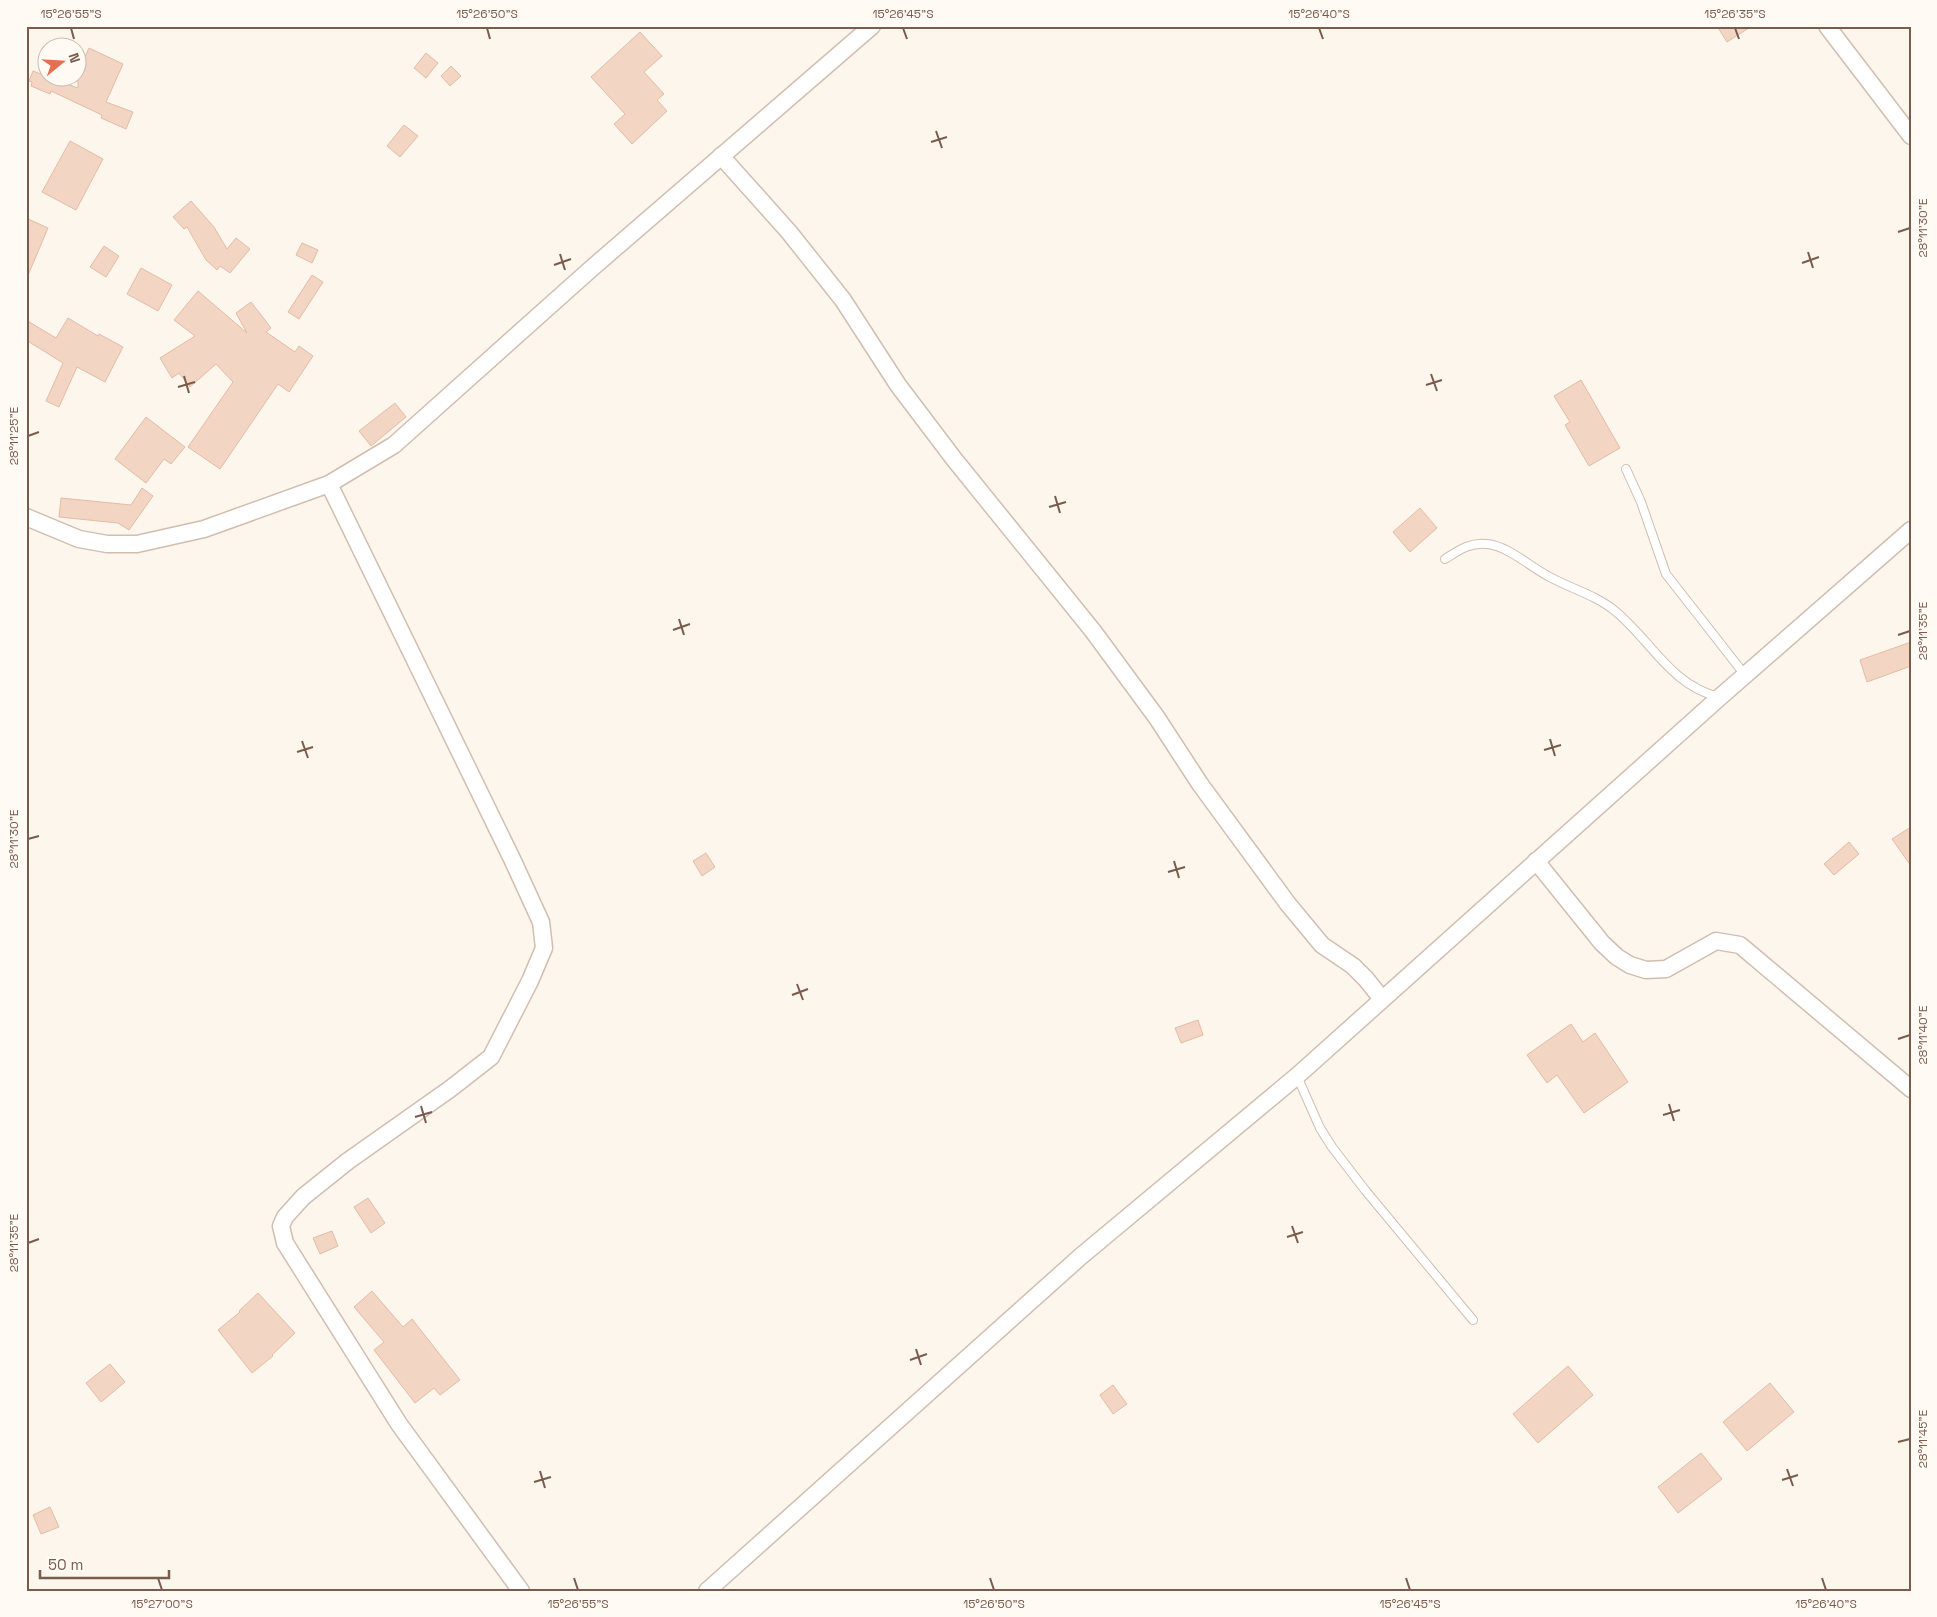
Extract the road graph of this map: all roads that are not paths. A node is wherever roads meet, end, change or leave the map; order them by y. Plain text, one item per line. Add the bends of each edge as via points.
1 (872, 26) edge
2 (1827, 26) edge
3 (1911, 136) edge
4 (721, 156) junction
5 (1626, 470) dead end
6 (330, 484) junction
7 (26, 517) edge
8 (1911, 530) edge
9 (1445, 559) dead end
10 (1745, 675) junction
11 (1720, 697) junction
12 (1536, 861) junction
13 (1382, 999) junction
14 (1297, 1076) junction
15 (1911, 1089) edge
16 (1473, 1320) dead end
17 (521, 1591) edge
18 (707, 1591) edge

1 - 4 street
2 - 3 street
4 - 6 street via 394,445
4 - 13 street via 844,300 898,385 1093,631 1288,904 1322,945 1353,966
5 - 10 lane via 1641,502 1666,574
6 - 7 street via 204,530 137,544 107,544 79,539
6 - 17 street via 524,885 541,922 544,948 491,1057 348,1161 303,1198 281,1226 285,1243 399,1424
8 - 10 street
9 - 11 lane via 1463,547 1477,544 1489,544 1507,551 1614,610 1689,686
10 - 11 street
11 - 12 street
12 - 13 street
12 - 15 street via 1602,943 1630,965 1646,970 1666,969 1716,941 1740,945
13 - 14 street
14 - 16 lane via 1320,1128 1343,1162
14 - 18 street via 1080,1257

